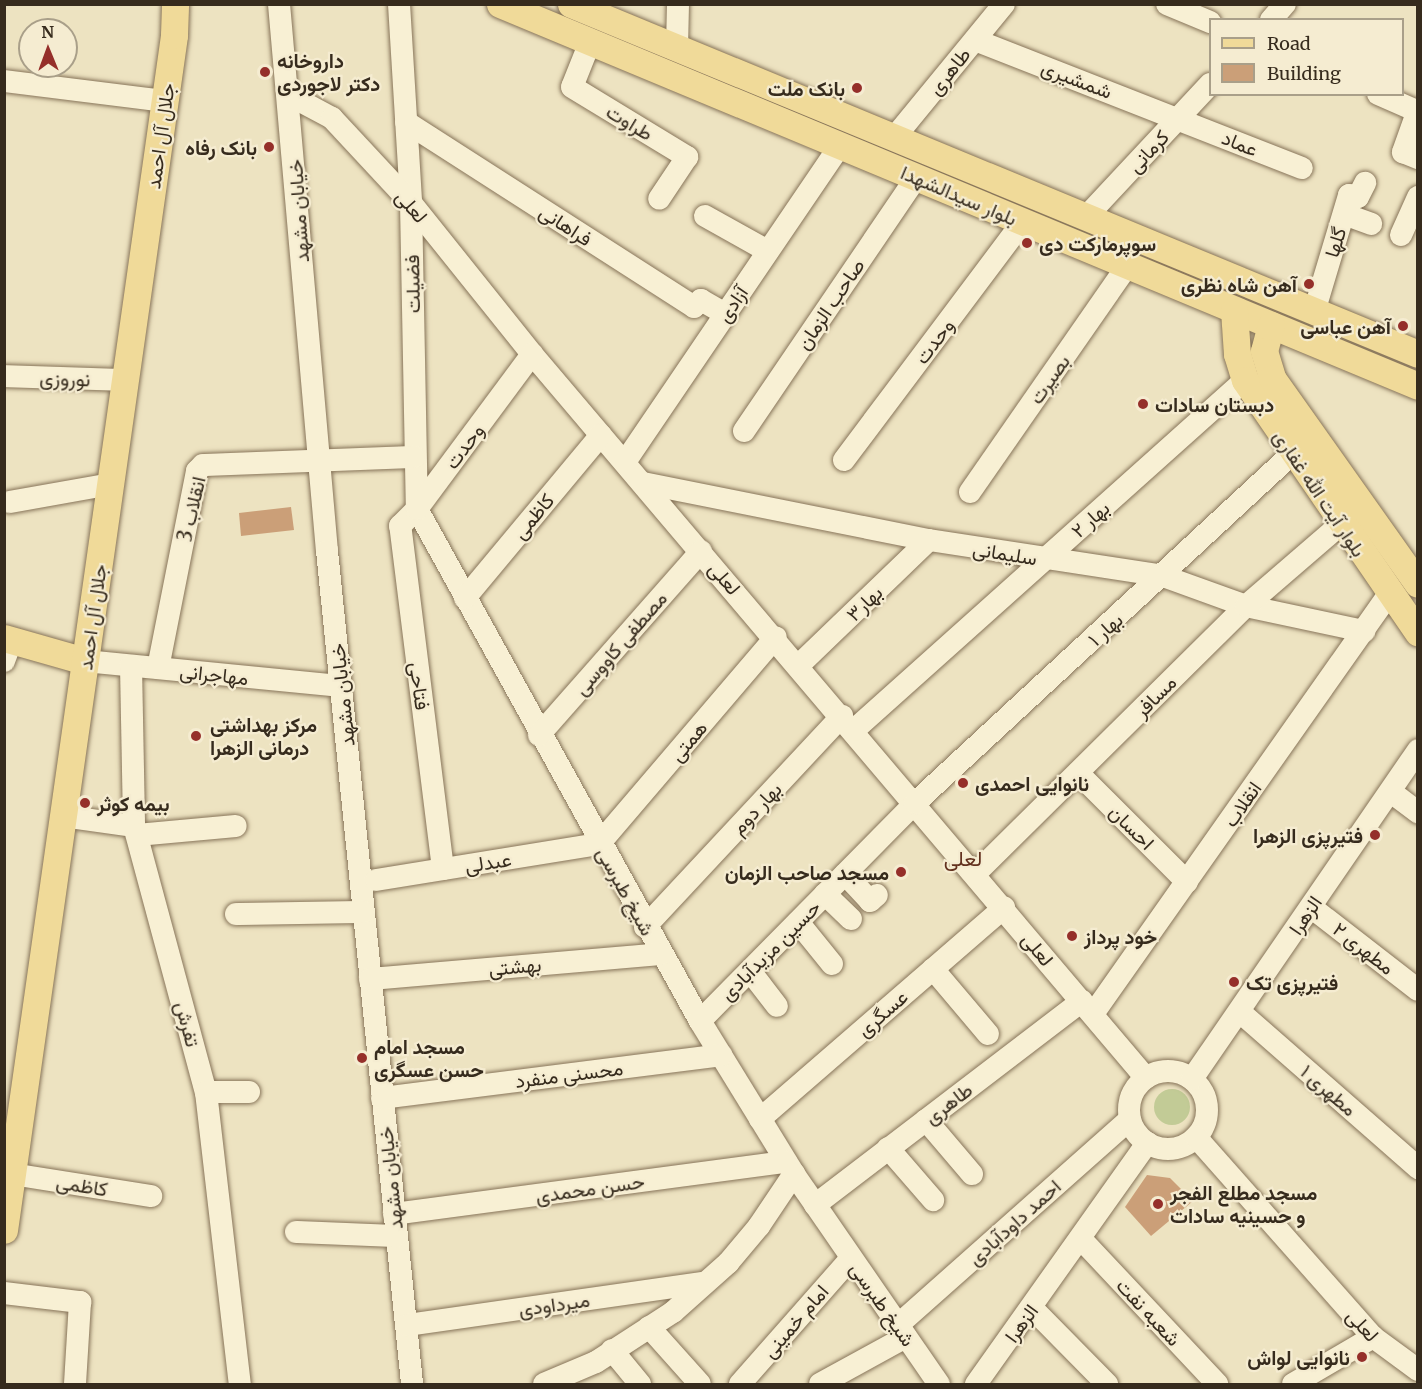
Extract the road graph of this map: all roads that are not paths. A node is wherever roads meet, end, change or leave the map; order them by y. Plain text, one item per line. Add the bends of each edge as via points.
1 (175, 4) edge
2 (185, 4) edge
3 (279, 4) edge
4 (399, 4) edge
5 (500, 4) edge
6 (571, 4) edge
7 (678, 4) edge
8 (1004, 4) edge
9 (1167, 4) edge
10 (1285, 4) edge
11 (1273, 18) edge
12 (1209, 22) edge
13 (174, 35) junction
14 (975, 40) junction
15 (590, 42) junction
16 (677, 48) junction
17 (4, 81) edge
18 (1209, 85) edge
19 (289, 95) junction
20 (1383, 96) edge
21 (165, 101) junction
22 (1417, 111) edge
23 (1178, 119) junction
24 (406, 122) junction
25 (894, 138) junction
26 (840, 146) junction
27 (1418, 158) edge
28 (1302, 168) dead end
29 (916, 178) junction
30 (1365, 183) dead end
31 (1418, 197) edge
32 (659, 199) dead end
33 (411, 203) junction
34 (1344, 214) junction
35 (705, 216) dead end
36 (1086, 217) junction
37 (1023, 222) junction
38 (1371, 224) dead end
39 (1401, 235) dead end
40 (1144, 241) junction
41 (768, 251) junction
42 (1127, 266) junction
43 (1234, 310) junction
44 (1314, 312) junction
45 (725, 314) junction
46 (1271, 326) junction
47 (532, 354) junction
48 (1418, 354) edge
49 (4, 376) edge
50 (125, 380) junction
51 (1245, 380) junction
52 (1418, 386) edge
53 (744, 431) dead end
54 (601, 435) junction
55 (1304, 446) junction
56 (319, 457) junction
57 (414, 457) junction
58 (844, 460) dead end
59 (625, 462) junction
60 (643, 483) junction
61 (111, 484) junction
62 (970, 492) dead end
63 (10, 502) dead end
64 (417, 509) junction
65 (1341, 524) junction
66 (929, 540) junction
67 (701, 551) junction
68 (1045, 560) junction
69 (1163, 576) junction
70 (1418, 584) edge
71 (1389, 594) junction
72 (465, 598) junction
73 (1246, 606) junction
74 (1364, 631) junction
75 (1418, 633) edge
76 (776, 638) junction
77 (7, 647) edge
78 (86, 661) junction
79 (800, 665) junction
80 (131, 666) junction
81 (158, 668) junction
82 (342, 686) junction
83 (848, 723) junction
84 (539, 735) junction
85 (1418, 750) edge
86 (1078, 773) junction
87 (1391, 792) junction
88 (915, 803) junction
89 (1418, 812) edge
90 (63, 816) junction
91 (236, 826) dead end
92 (136, 831) junction
93 (600, 844) junction
94 (443, 869) junction
95 (845, 874) junction
96 (975, 874) junction
97 (376, 880) dead end
98 (1186, 882) junction
99 (825, 894) junction
100 (877, 895) dead end
101 (1311, 907) junction
102 (1004, 908) junction
103 (363, 912) junction
104 (236, 914) dead end
105 (851, 919) dead end
106 (798, 922) junction
107 (645, 927) junction
108 (661, 954) junction
109 (832, 964) dead end
110 (933, 969) junction
111 (750, 970) junction
112 (370, 979) junction
113 (1418, 990) edge
114 (777, 1006) dead end
115 (1087, 1007) junction
116 (1240, 1012) junction
117 (700, 1021) junction
118 (988, 1034) dead end
119 (721, 1055) junction
120 (1146, 1078) junction
121 (1192, 1079) junction
122 (206, 1092) junction
123 (249, 1092) dead end
124 (382, 1098) junction
125 (760, 1119) junction
126 (1130, 1119) junction
127 (926, 1120) junction
128 (1196, 1137) junction
129 (1147, 1143) junction
130 (888, 1149) junction
131 (790, 1168) junction
132 (1417, 1168) edge
133 (12, 1174) junction
134 (972, 1174) dead end
135 (151, 1196) dead end
136 (933, 1200) dead end
137 (815, 1205) junction
138 (395, 1225) junction
139 (4, 1230) edge
140 (296, 1232) dead end
141 (1081, 1239) junction
142 (851, 1258) junction
143 (702, 1283) junction
144 (4, 1293) edge
145 (1032, 1308) junction
146 (406, 1325) junction
147 (649, 1327) junction
148 (902, 1331) junction
149 (1373, 1337) junction
150 (612, 1350) junction
151 (1418, 1370) edge
152 (75, 1384) edge
153 (240, 1384) edge
154 (412, 1384) edge
155 (544, 1384) edge
156 (640, 1384) edge
157 (700, 1384) edge
158 (740, 1384) edge
159 (820, 1384) edge
160 (939, 1384) edge
161 (976, 1384) edge
162 (1107, 1384) edge
163 (1217, 1384) edge
164 (1293, 1384) edge

1 - 13 main road, جلال آل احمد
2 - 13 main road
3 - 19 street, خیابان مشهد
4 - 24 street, فضیلت
5 - 15 main road, بلوار سیدالشهدا
6 - 16 main road, بلوار سیدالشهدا
7 - 16 street
8 - 14 street, طاهری
9 - 12 street
10 - 11 street
13 - 21 main road, جلال آل احمد
14 - 23 street, شمشیری
14 - 25 street, طاهری
15 - 26 main road, بلوار سیدالشهدا
15 - 32 street, طراوت via 572,87 687,157
16 - 25 main road, بلوار سیدالشهدا
17 - 21 street
18 - 23 street, کرمانی
19 - 33 street, لعلی via 332,118
19 - 56 street, خیابان مشهد
20 - 22 street
21 - 50 main road, جلال آل احمد
22 - 27 street via 1403,152
23 - 28 street, عماد
23 - 36 street, کرمانی
24 - 33 street, فضیلت
24 - 45 street, فراهانی via 694,307 701,300
25 - 36 main road, بلوار سیدالشهدا
26 - 29 main road, بلوار سیدالشهدا
26 - 41 street, آزادی
29 - 37 main road, بلوار سیدالشهدا
29 - 53 street, صاحب الزمان
30 - 34 street, گلها via 1358,197 1349,195
31 - 39 street
33 - 47 street, لعلی
33 - 57 street, فضیلت
34 - 38 street
34 - 44 street, گلها
35 - 41 street
36 - 40 main road, بلوار سیدالشهدا
37 - 42 main road, بلوار سیدالشهدا
37 - 58 street, وحدت
40 - 42 main road
40 - 44 main road, بلوار سیدالشهدا
41 - 45 street, آزادی
42 - 43 main road, بلوار سیدالشهدا
42 - 62 street, بصیرت
43 - 46 main road, بلوار سیدالشهدا
43 - 51 main road, بلوار آیت الله غفاری via 1237,354
44 - 48 main road, بلوار سیدالشهدا
45 - 59 street, آزادی
46 - 52 main road, بلوار سیدالشهدا
46 - 55 main road, بلوار آیت الله غفاری via 1264,351 1266,366
47 - 54 street, لعلی
47 - 64 street, وحدت
49 - 50 street, نوروزی
50 - 61 main road, جلال آل احمد
51 - 55 main road, بلوار آیت الله غفاری
51 - 68 street, بهار ۲
54 - 59 street, لعلی
54 - 72 street, کاظمی
55 - 65 main road, بلوار آیت الله غفاری
55 - 69 street, بهار ۱
55 - 70 main road, بلوار آیت الله غفاری
56 - 57 street
56 - 81 street, انقلاب 3 via 214,462 197,471
56 - 82 street, خیابان مشهد
57 - 64 street, شیخ طبرسی
59 - 60 street, لعلی
60 - 66 street, سلیمانی
60 - 67 street, لعلی
61 - 63 street
61 - 78 main road, جلال آل احمد
64 - 72 street, شیخ طبرسی
64 - 94 street, فتاحی via 400,526
65 - 71 main road, بلوار آیت الله غفاری
65 - 73 street, مسافر
66 - 68 street, سلیمانی
66 - 79 street, بهار۳
67 - 76 street, لعلی
67 - 84 street, مصطفی کاووسی
68 - 69 street, سلیمانی
68 - 83 street, بهار ۲
69 - 73 street, سلیمانی
69 - 88 street, بهار ۱
71 - 74 street, انقلاب
71 - 75 main road, بلوار آیت الله غفاری
72 - 84 street, شیخ طبرسی
73 - 74 street, سلیمانی
73 - 86 street, مسافر
74 - 98 street, انقلاب
76 - 79 street, لعلی
76 - 93 street, همتی
77 - 78 main road
78 - 80 street, مهاجرانی
78 - 90 main road, جلال آل احمد
79 - 83 street, لعلی
80 - 81 street, مهاجرانی
80 - 92 street, تفرش
81 - 82 street, مهاجرانی
82 - 103 street, خیابان مشهد
83 - 88 street, لعلی
83 - 107 street, بهار دوم
84 - 93 street, شیخ طبرسی
85 - 87 street, الزهرا
86 - 96 street, مسافر
86 - 98 street, احسان
87 - 89 street
87 - 101 street, الزهرا
88 - 95 street, حسین مزیدآبادی
88 - 96 street, لعلی
90 - 92 street
90 - 133 main road, جلال آل احمد
91 - 92 street
92 - 122 street, تفرش
93 - 94 street, عبدلی
93 - 107 street, شیخ طبرسی
94 - 97 street, عبدلی
95 - 99 street, حسین مزیدآبادی
95 - 100 street via 870,901
96 - 102 street, لعلی
98 - 115 street, انقلاب
99 - 105 street
99 - 106 street, حسین مزیدآبادی
101 - 113 street, مطهری ۲
101 - 116 street, الزهرا
102 - 110 street, عسگری
102 - 115 street, لعلی
103 - 104 street
103 - 112 street, خیابان مشهد
106 - 109 street
106 - 111 street, حسین مزیدآبادی
107 - 108 street, شیخ طبرسی
108 - 112 street, بهشتی
108 - 117 street, شیخ طبرسی
110 - 118 street
110 - 125 street, عسگری
111 - 114 street
111 - 117 street, حسین مزیدآبادی
112 - 124 street, خیابان مشهد
115 - 120 street, لعلی
115 - 127 street, طاهری
116 - 121 street, الزهرا
116 - 132 street, مطهری ۱
117 - 119 street, شیخ طبرسی
119 - 124 street, محسنی منفرد
119 - 125 street, شیخ طبرسی
120 - 121 street via 1164,1071
120 - 126 street via 1131,1096
121 - 128 street via 1207,1107
122 - 123 street
122 - 153 street, تفرش
124 - 138 street, خیابان مشهد
125 - 131 street, شیخ طبرسی
126 - 129 street
126 - 148 street, احمد داودآبادی via 985,1234
127 - 130 street, طاهری
127 - 134 street
128 - 129 street via 1176,1148
128 - 149 street, لعلی
129 - 141 street, الزهرا
130 - 136 street
130 - 137 street, طاهری
131 - 137 street, شیخ طبرسی
131 - 138 street, حسن محمدی
131 - 143 street, میرداودی via 759,1226 728,1263
133 - 135 street, کاظمی
133 - 139 main road, جلال آل احمد
137 - 142 street, شیخ طبرسی
138 - 140 street, حسن محمدی
138 - 146 street, خیابان مشهد
141 - 145 street, الزهرا
141 - 163 street, شعبه نفت
142 - 148 street, شیخ طبرسی
142 - 158 street, امام خمینی
143 - 146 street, میرداودی
143 - 147 street, میرداودی via 673,1312
144 - 152 street via 80,1302
145 - 161 street, الزهرا
145 - 162 street
146 - 154 street, خیابان مشهد
147 - 150 street, میرداودی
147 - 157 street
148 - 159 street, احمد داودآبادی
148 - 160 street, شیخ طبرسی
149 - 151 street, لعلی
149 - 164 street
150 - 155 street, میرداودی via 596,1362
150 - 156 street

